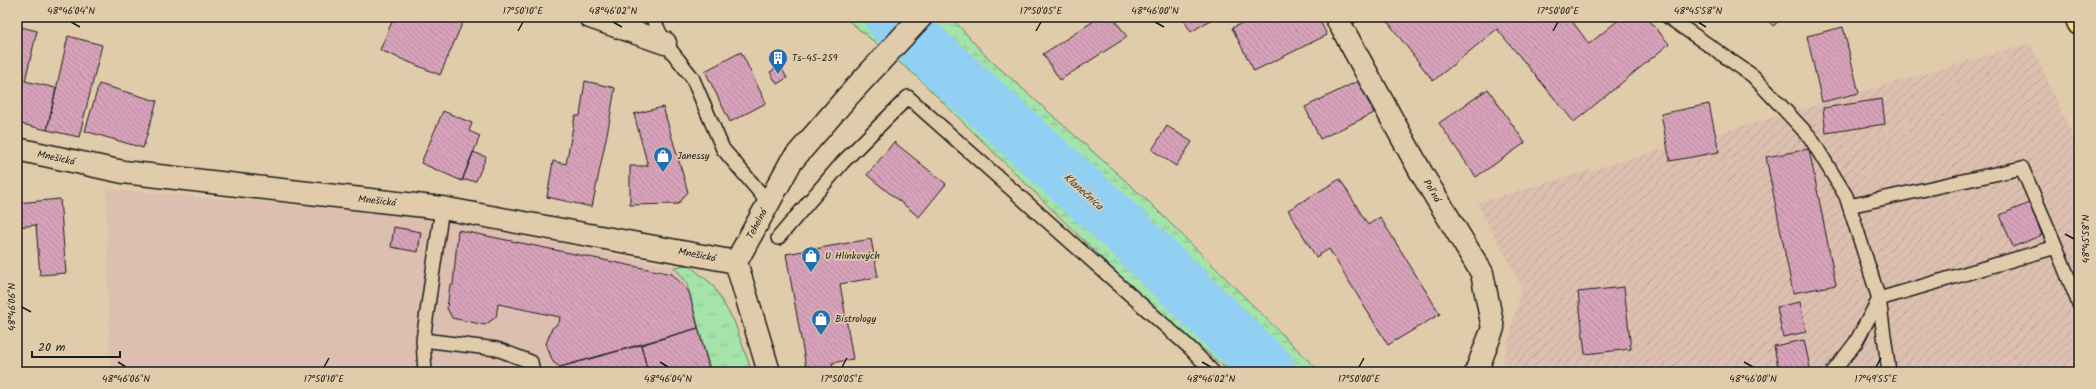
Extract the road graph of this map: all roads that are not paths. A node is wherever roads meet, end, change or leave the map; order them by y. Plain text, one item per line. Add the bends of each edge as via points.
1 (590, 17) edge
2 (652, 17) edge
3 (922, 17) edge
4 (1336, 17) edge
5 (1668, 17) edge
6 (2076, 17) edge
7 (632, 24) edge
8 (2079, 24) edge
9 (665, 43) junction
10 (17, 149) edge
11 (768, 202) junction
12 (1849, 206) junction
13 (442, 208) junction
14 (778, 238) dead end
15 (2056, 247) junction
16 (736, 262) junction
17 (1878, 299) junction
18 (2079, 304) edge
19 (423, 340) junction
20 (425, 372) edge
21 (533, 372) edge
22 (769, 372) edge
23 (1213, 372) edge
24 (1476, 372) edge
25 (1833, 372) edge
26 (1889, 372) edge

1 - 7 street
2 - 9 lane
3 - 11 street, Tehelná via 791,162
4 - 24 street, Poľná via 1422,174 1482,273 1493,328
5 - 12 lane via 1753,76 1810,137 1846,196
6 - 8 main road
7 - 9 street
9 - 11 lane via 692,77 722,149
10 - 13 street, Mnešická via 123,172
11 - 16 street, Tehelná
12 - 15 lane via 2022,168
12 - 17 lane
13 - 16 street, Mnešická
13 - 19 lane
14 - 23 lane via 842,162 908,97 1190,348
15 - 17 lane
15 - 18 lane
16 - 22 street
17 - 25 lane via 1856,342
17 - 26 lane
19 - 20 lane
19 - 21 lane via 497,349 531,362

